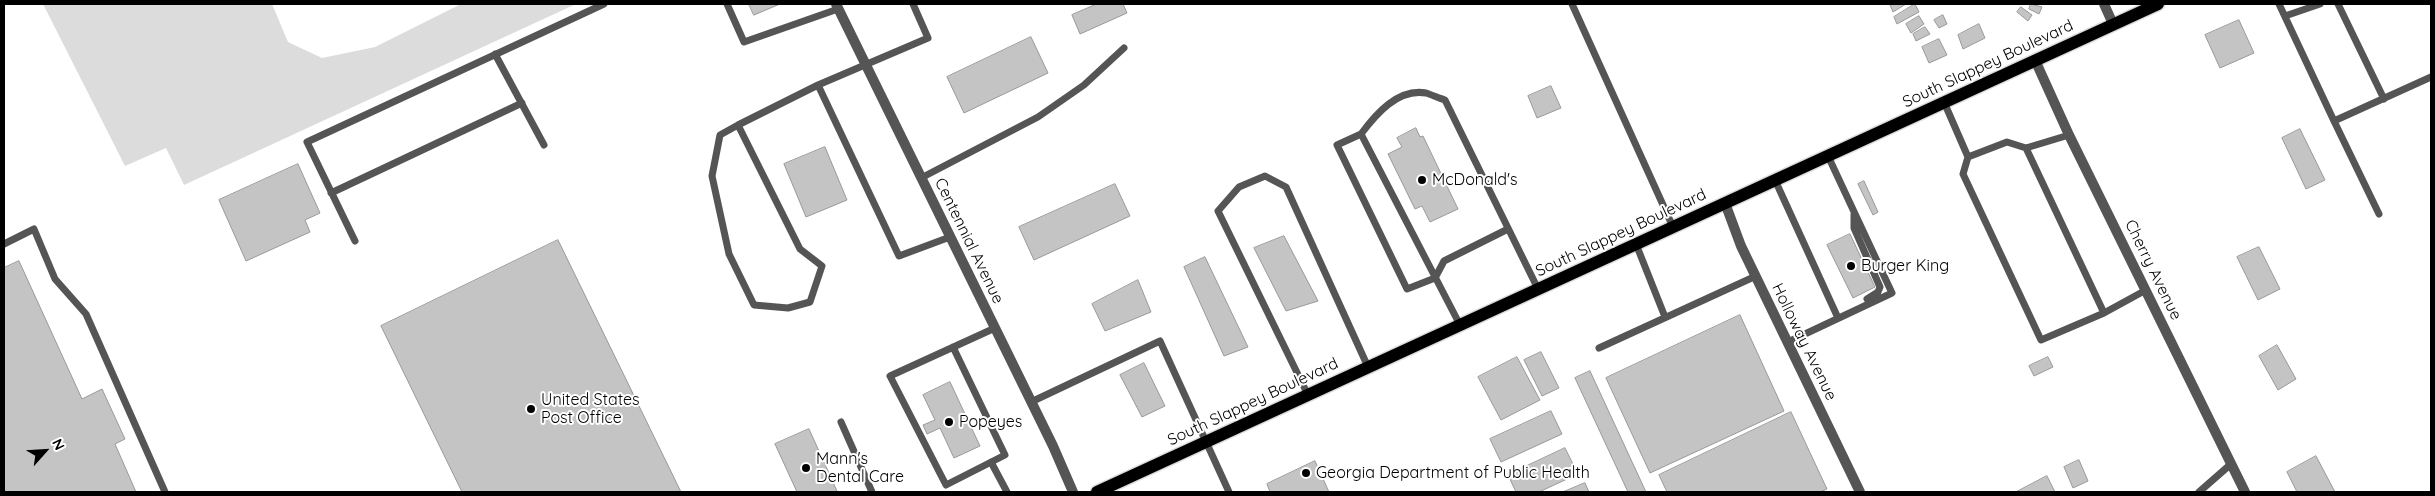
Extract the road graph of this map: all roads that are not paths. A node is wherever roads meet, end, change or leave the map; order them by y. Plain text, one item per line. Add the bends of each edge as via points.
1 (604, 4) edge
2 (727, 4) edge
3 (912, 4) edge
4 (1572, 4) edge
5 (2104, 4) edge
6 (2158, 4) edge
7 (2279, 4) edge
8 (2320, 4) edge
9 (2338, 4) edge
10 (837, 6) edge
11 (2285, 16) junction
12 (2113, 24) junction
13 (1124, 48) dead end
14 (495, 54) junction
15 (2035, 60) junction
16 (866, 64) junction
17 (2431, 77) edge
18 (818, 85) junction
19 (2384, 98) junction
20 (1944, 102) junction
21 (522, 103) junction
22 (2334, 121) junction
23 (738, 125) junction
24 (1361, 134) junction
25 (2069, 135) junction
26 (544, 145) dead end
27 (2026, 148) junction
28 (1828, 156) junction
29 (1968, 157) junction
30 (921, 178) junction
31 (1775, 180) junction
32 (332, 193) junction
33 (1725, 203) junction
34 (1854, 211) junction
35 (2379, 214) dead end
36 (1673, 227) junction
37 (1508, 229) junction
38 (950, 236) junction
39 (355, 240) dead end
40 (4, 244) edge
41 (1636, 244) junction
42 (1756, 276) junction
43 (1435, 278) junction
44 (1538, 289) junction
45 (2146, 290) junction
46 (1856, 309) junction
47 (2104, 313) junction
48 (1666, 317) junction
49 (1838, 318) junction
50 (1460, 325) junction
51 (995, 328) junction
52 (1788, 342) junction
53 (953, 347) junction
54 (1599, 348) dead end
55 (1368, 367) junction
56 (1308, 395) junction
57 (1031, 402) junction
58 (841, 422) dead end
59 (1206, 442) junction
60 (991, 462) junction
61 (2231, 464) junction
62 (165, 492) edge
63 (872, 492) edge
64 (1007, 492) edge
65 (1073, 492) edge
66 (1097, 492) edge
67 (1229, 492) edge
68 (1860, 492) edge
69 (2199, 492) edge
70 (2245, 492) edge

1 - 14 lane
2 - 10 lane via 744,42
3 - 16 lane via 928,38
4 - 36 lane
5 - 12 street
6 - 12 main road, South Slappey Boulevard
7 - 11 lane
8 - 11 lane
9 - 19 lane
10 - 16 street, Centennial Avenue
11 - 22 lane
12 - 15 main road, South Slappey Boulevard
13 - 30 lane via 1084,85 1038,117
14 - 21 lane
14 - 32 lane via 307,142
15 - 20 main road, South Slappey Boulevard
15 - 25 street, Cherry Avenue
16 - 18 lane
16 - 30 street, Centennial Avenue
17 - 19 lane
18 - 23 lane
18 - 38 lane via 899,256
19 - 22 lane
20 - 28 main road, South Slappey Boulevard
20 - 29 lane
21 - 26 lane
21 - 32 lane
22 - 35 lane
23 - 23 lane via 800,249 822,266 810,302 788,308 754,305 729,254 712,176 720,135
24 - 37 lane via 1376,114 1403,95 1425,93 1445,100
24 - 43 lane
24 - 43 lane via 1337,145 1407,289
25 - 27 lane
25 - 45 street, Cherry Avenue
27 - 29 lane via 2007,142
27 - 47 lane
28 - 31 main road, South Slappey Boulevard
28 - 34 lane
29 - 47 lane via 1963,174 2041,340
30 - 38 street, Centennial Avenue
31 - 33 main road, South Slappey Boulevard
31 - 49 lane
32 - 39 lane
33 - 36 main road, South Slappey Boulevard
33 - 42 street, Holloway Avenue
34 - 46 lane via 1854,228 1880,287
34 - 46 lane via 1892,293
36 - 41 main road, South Slappey Boulevard
37 - 43 lane via 1444,261
37 - 44 lane
38 - 51 street, Centennial Avenue
40 - 62 lane via 34,229 55,279 86,314
41 - 44 main road, South Slappey Boulevard
41 - 48 lane
42 - 48 lane
42 - 52 street, Holloway Avenue
43 - 50 lane
44 - 50 main road, South Slappey Boulevard
45 - 47 lane
45 - 61 street, Cherry Avenue
46 - 49 lane
48 - 54 lane
49 - 52 lane
50 - 55 main road, South Slappey Boulevard
51 - 53 lane
51 - 57 street, Centennial Avenue
52 - 68 street, Holloway Avenue
53 - 60 lane via 1005,455
53 - 60 lane via 890,376 946,485
55 - 56 main road, South Slappey Boulevard
55 - 56 lane via 1286,187 1264,176 1239,187 1218,211
56 - 59 main road, South Slappey Boulevard
57 - 59 lane via 1160,341
57 - 65 street, Centennial Avenue
58 - 63 lane
59 - 66 main road, South Slappey Boulevard
59 - 67 lane
60 - 64 lane
61 - 69 lane
61 - 70 street, Cherry Avenue

